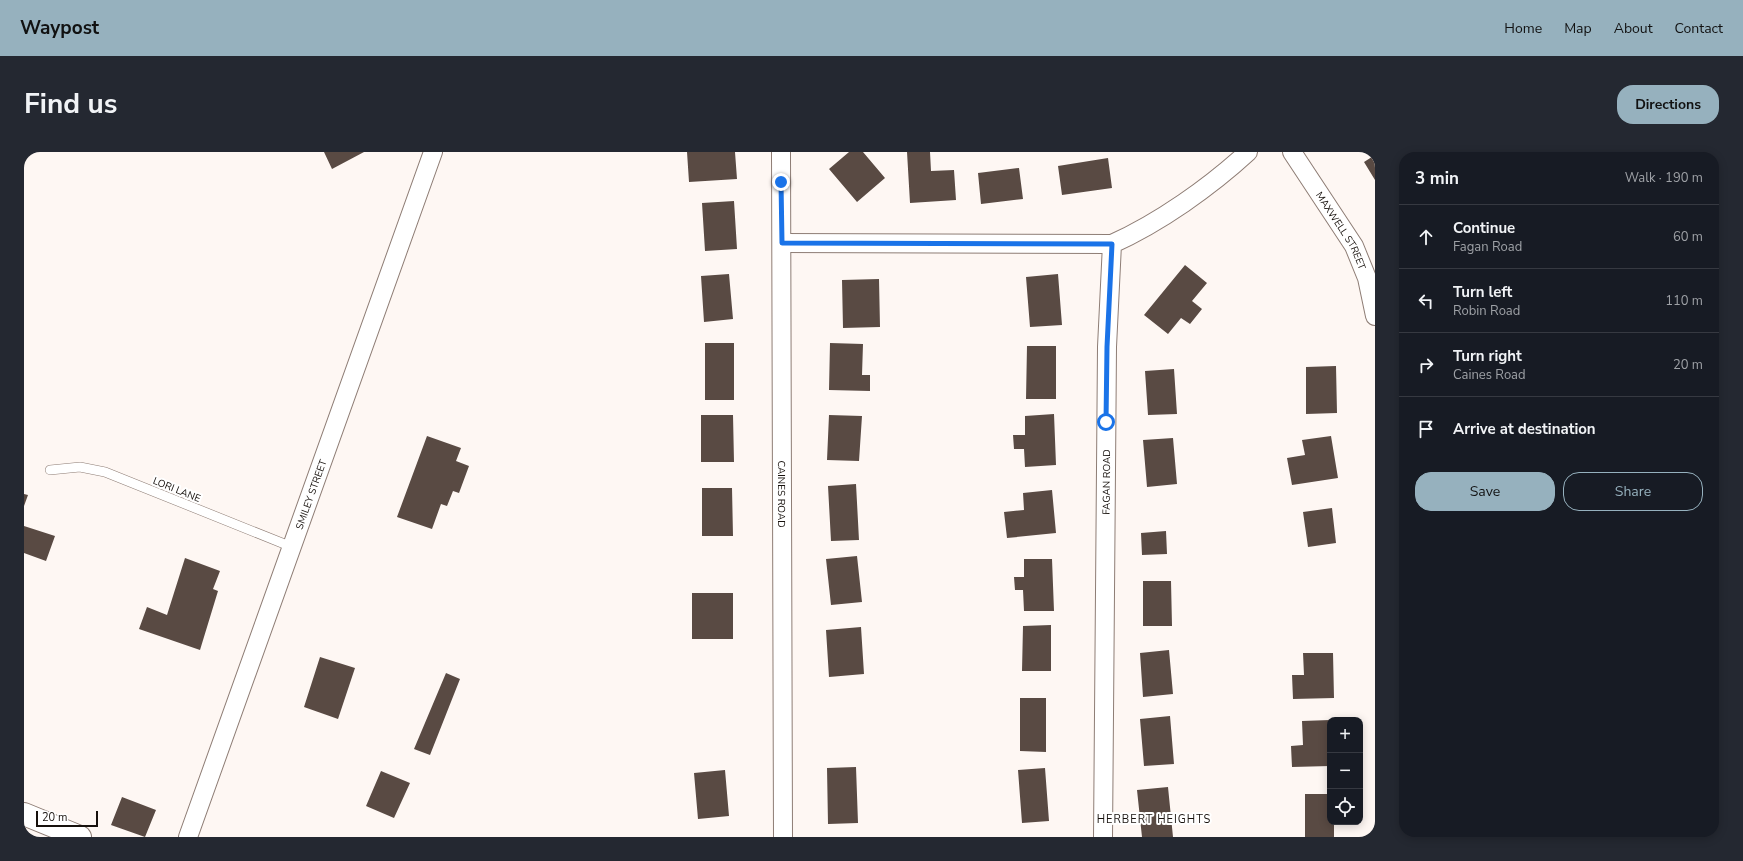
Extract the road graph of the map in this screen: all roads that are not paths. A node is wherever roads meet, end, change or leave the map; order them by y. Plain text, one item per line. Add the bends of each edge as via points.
1 (433, 152) edge
2 (781, 152) edge
3 (1248, 152) edge
4 (1292, 152) edge
5 (782, 243) junction
6 (1112, 244) junction
7 (1375, 316) edge
8 (50, 470) dead end
9 (292, 547) junction
10 (24, 814) edge
11 (80, 837) edge
12 (188, 837) edge
13 (782, 837) edge
14 (1103, 837) edge

1 - 9 street, SMILEY STREET
2 - 5 street, CAINES ROAD
3 - 6 street via 1227,171 1141,231
4 - 7 street, MAXWELL STREET via 1354,246 1367,278
5 - 6 street
5 - 13 street, CAINES ROAD
6 - 14 street, FAGAN ROAD via 1107,347
8 - 9 lane, LORI LANE via 80,467 105,472
9 - 12 street, SMILEY STREET
10 - 11 street

